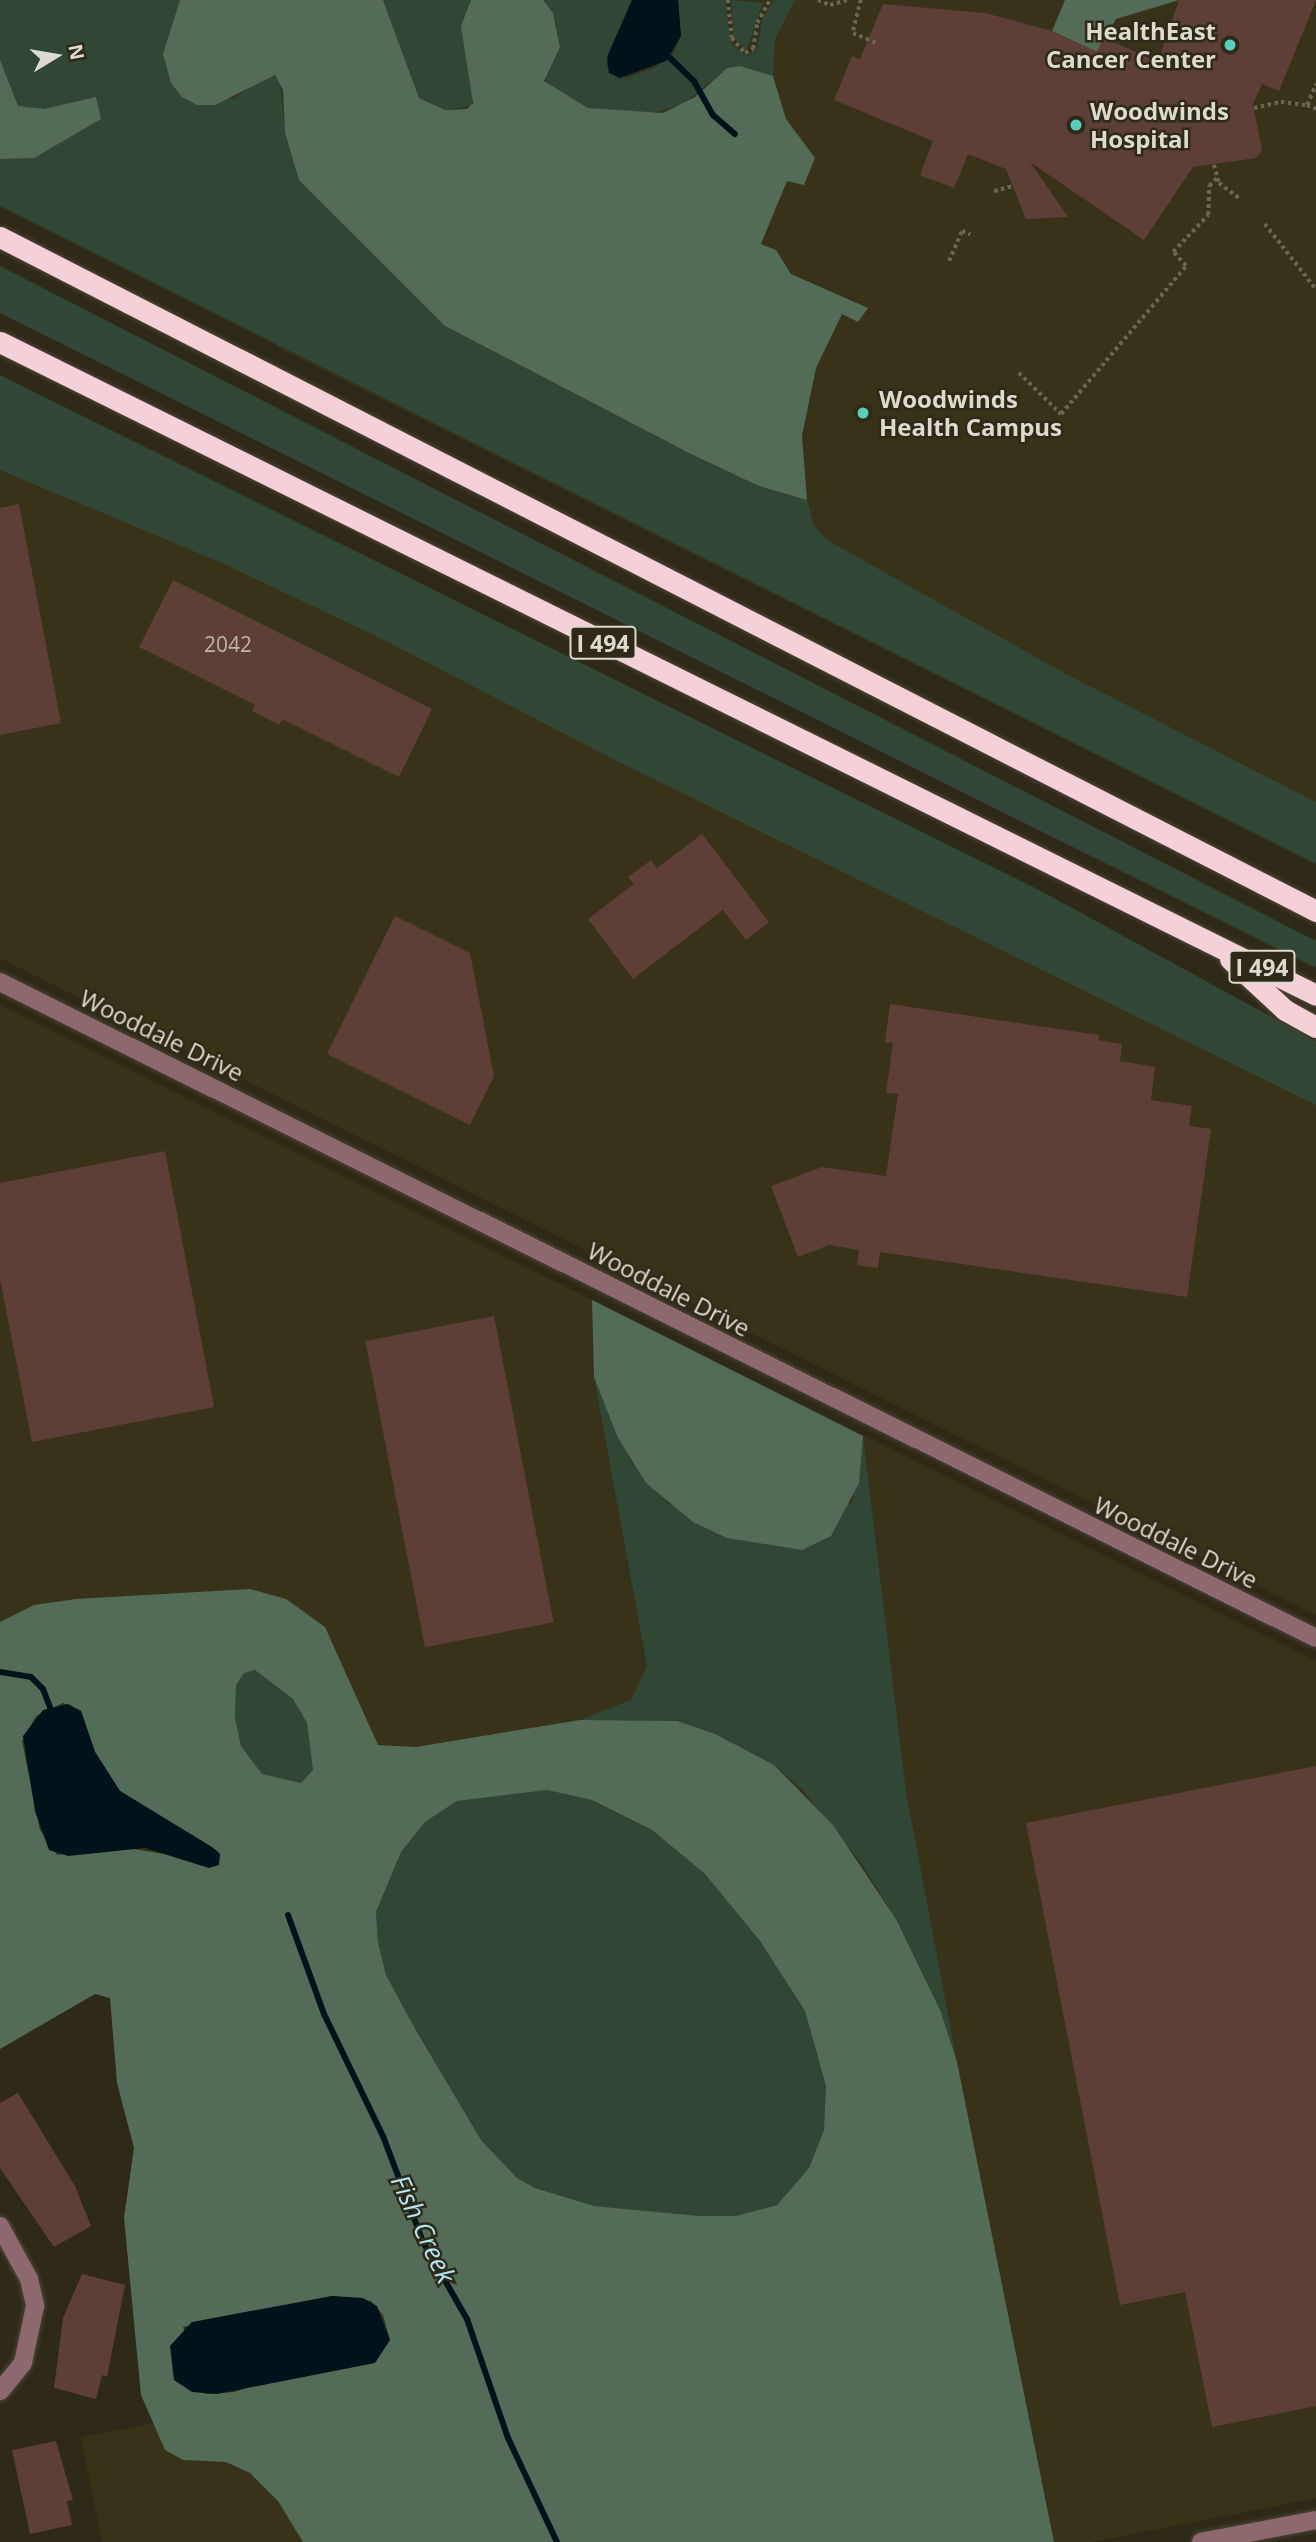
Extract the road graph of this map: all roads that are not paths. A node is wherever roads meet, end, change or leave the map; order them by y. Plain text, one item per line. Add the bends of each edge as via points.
1 (0, 237) edge
2 (0, 342) edge
3 (1276, 890) junction
4 (1316, 903) edge
5 (1316, 911) edge
6 (1207, 939) junction
7 (0, 982) edge
8 (1316, 995) edge
9 (1316, 1027) edge
10 (1316, 1638) edge
11 (0, 2226) edge
12 (0, 2391) edge
13 (1316, 2519) edge
14 (1202, 2542) edge

1 - 3 highway
2 - 6 highway, I 494
3 - 4 highway
3 - 5 highway
6 - 8 highway, I 494
6 - 9 highway via 1285,1010
7 - 10 street, Wooddale Drive
11 - 12 street via 29,2279 36,2306 23,2363
13 - 14 street

